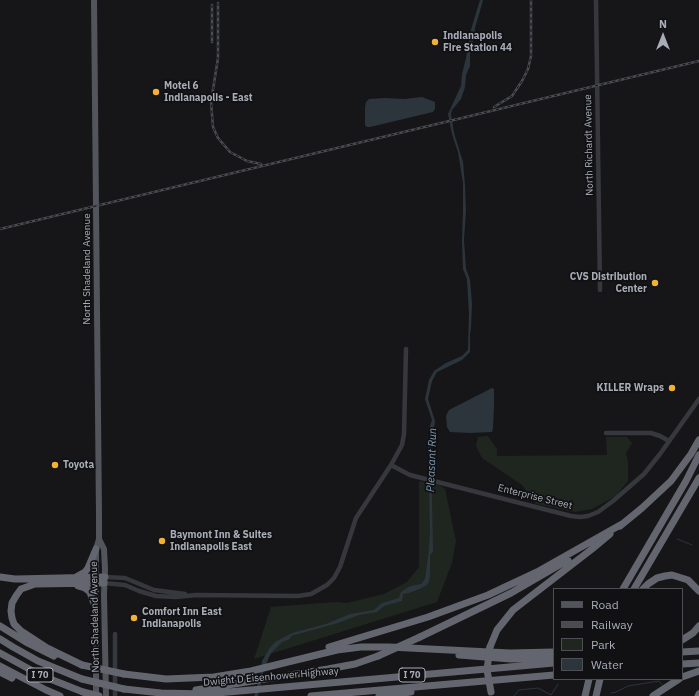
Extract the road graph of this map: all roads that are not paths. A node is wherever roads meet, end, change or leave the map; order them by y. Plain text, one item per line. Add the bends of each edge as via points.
1 (94, 0) edge
2 (596, 0) edge
3 (600, 290) dead end
4 (406, 349) dead end
5 (699, 399) edge
6 (606, 433) dead end
7 (699, 440) edge
8 (669, 441) junction
9 (699, 455) edge
10 (391, 465) junction
11 (699, 478) edge
12 (622, 524) junction
13 (99, 539) junction
14 (604, 539) junction
15 (96, 549) junction
16 (0, 577) edge
17 (96, 580) junction
18 (105, 580) junction
19 (69, 581) junction
20 (624, 588) edge
21 (635, 588) edge
22 (644, 588) edge
23 (699, 591) edge
24 (95, 606) junction
25 (0, 626) edge
26 (699, 626) edge
27 (115, 634) dead end
28 (0, 639) edge
29 (683, 639) edge
30 (397, 647) junction
31 (699, 651) edge
32 (553, 652) edge
33 (683, 652) edge
34 (0, 653) edge
35 (553, 658) edge
36 (553, 663) edge
37 (699, 663) edge
38 (279, 664) junction
39 (683, 664) edge
40 (82, 665) junction
41 (0, 666) edge
42 (699, 671) edge
43 (0, 672) edge
44 (553, 675) edge
45 (683, 677) edge
46 (589, 680) edge
47 (678, 680) edge
48 (478, 682) junction
49 (601, 682) edge
50 (46, 690) junction
51 (181, 693) junction
52 (491, 694) edge
53 (96, 695) edge
54 (60, 696) edge
55 (106, 696) edge
56 (115, 696) edge
57 (311, 696) edge
58 (379, 696) edge
59 (586, 696) edge
60 (596, 696) edge
61 (600, 696) edge
62 (654, 696) edge

1 - 13 main road, North Shadeland Avenue
2 - 3 street, North Richardt Avenue
4 - 10 street via 404,436 400,450
5 - 8 street, Enterprise Street
6 - 8 street via 651,433
7 - 12 highway via 670,481
8 - 10 street, Enterprise Street via 652,465 627,490 602,509 580,517 424,478 403,472
9 - 20 highway
10 - 18 street via 356,518 338,570 322,588 311,594 196,595 154,590 125,578
11 - 21 highway
12 - 14 highway
12 - 38 highway via 544,568 488,595 428,617
13 - 15 main road, North Shadeland Avenue
13 - 18 main road, North Shadeland Avenue via 104,549
14 - 51 highway, bridge via 511,593 378,656 339,668
14 - 52 highway, bridge via 512,610 497,630 490,647 487,670
15 - 17 main road, North Shadeland Avenue
15 - 19 highway via 85,572
16 - 19 highway
17 - 18 highway
17 - 19 highway
17 - 24 main road, North Shadeland Avenue
18 - 55 main road, North Shadeland Avenue
19 - 24 highway via 89,590
19 - 40 highway via 36,584 24,588 14,598 11,615 14,624 22,633
22 - 23 highway via 657,578 672,575 688,580
24 - 53 main road, North Shadeland Avenue
25 - 40 highway via 46,653
26 - 29 highway
27 - 56 street
28 - 51 highway, Dwight D Eisenhower Highway / I 70, bridge via 43,663 82,679 124,689
30 - 32 highway
30 - 35 highway via 500,659
30 - 38 highway via 346,648
31 - 33 highway
34 - 53 highway, I 70, bridge via 40,675
36 - 51 highway, Dwight D Eisenhower Highway / I 70 via 206,694
37 - 39 highway
38 - 40 highway, bridge via 251,671 190,679 124,674
41 - 50 highway
42 - 45 highway
43 - 50 highway via 24,684
44 - 48 highway, I 70
46 - 59 highway
47 - 62 highway
48 - 57 highway, I 70
48 - 58 highway via 436,690
49 - 60 highway
49 - 61 highway
50 - 54 highway

